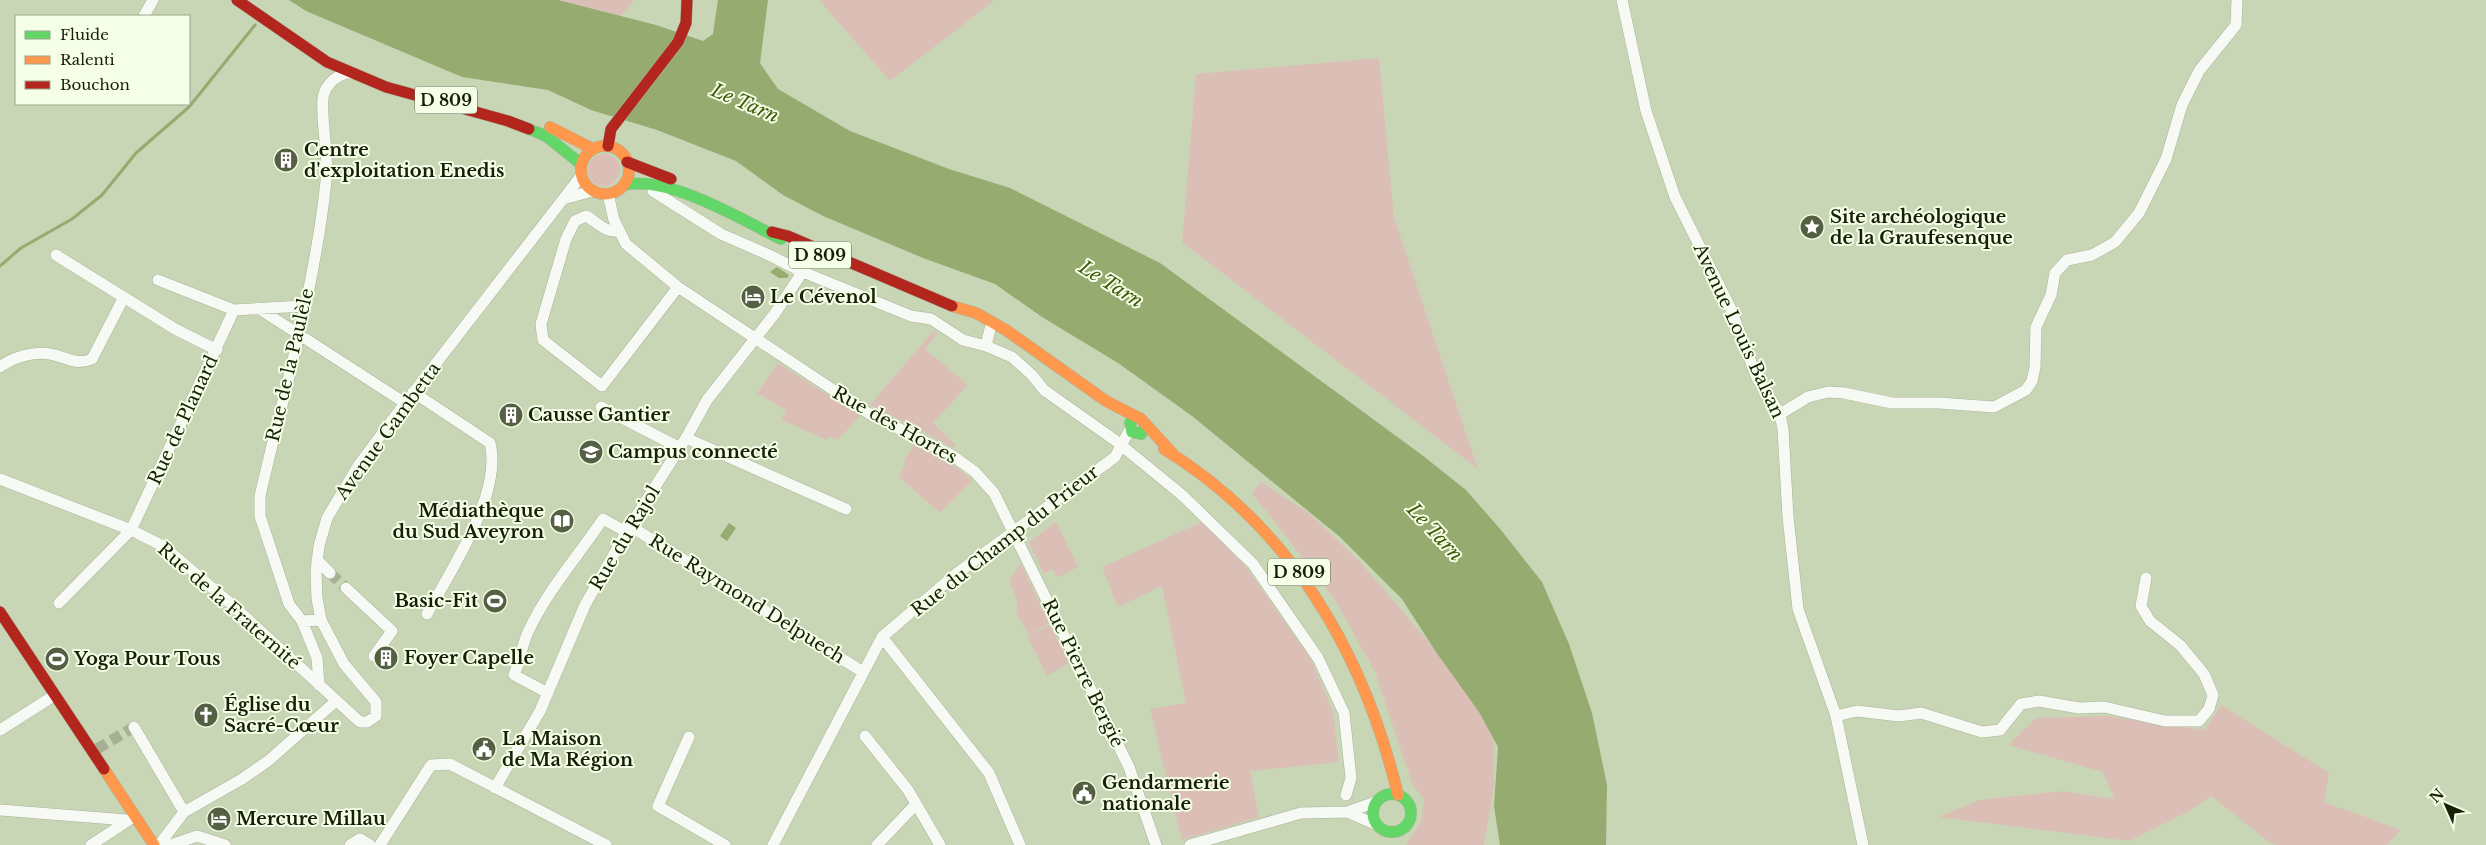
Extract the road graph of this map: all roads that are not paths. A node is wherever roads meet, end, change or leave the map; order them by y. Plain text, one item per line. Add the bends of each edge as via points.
1 (153, 0) edge
2 (237, 0) edge
3 (687, 0) edge
4 (1622, 0) edge
5 (2237, 0) edge
6 (145, 15) edge
7 (302, 43) junction
8 (328, 62) junction
9 (353, 72) junction
10 (330, 83) junction
11 (608, 146) junction
12 (593, 149) junction
13 (627, 162) junction
14 (581, 164) junction
15 (581, 176) junction
16 (624, 185) junction
17 (592, 190) junction
18 (653, 191) dead end
19 (608, 194) junction
20 (566, 198) junction
21 (707, 202) junction
22 (618, 231) junction
23 (772, 232) junction
24 (815, 253) junction
25 (56, 255) dead end
26 (870, 271) junction
27 (803, 272) junction
28 (158, 280) dead end
29 (678, 287) junction
30 (124, 297) junction
31 (304, 306) junction
32 (258, 308) junction
33 (958, 308) junction
34 (234, 310) junction
35 (990, 329) junction
36 (298, 333) junction
37 (754, 339) junction
38 (1020, 342) junction
39 (986, 346) junction
40 (217, 350) junction
41 (0, 367) edge
42 (413, 392) junction
43 (405, 403) junction
44 (602, 407) dead end
45 (1780, 414) junction
46 (1137, 428) junction
47 (686, 438) junction
48 (1121, 446) junction
49 (680, 448) junction
50 (0, 479) edge
51 (846, 509) dead end
52 (630, 526) junction
53 (131, 530) junction
54 (1014, 532) junction
55 (317, 560) junction
56 (330, 573) tunnel mouth
57 (2146, 578) dead end
58 (346, 588) tunnel mouth
59 (59, 603) dead end
60 (0, 612) edge
61 (427, 614) dead end
62 (321, 620) junction
63 (302, 621) junction
64 (882, 637) junction
65 (374, 656) dead end
66 (863, 672) junction
67 (319, 685) junction
68 (548, 693) junction
69 (55, 695) junction
70 (336, 701) junction
71 (1836, 716) junction
72 (360, 722) joint
73 (1375, 724) junction
74 (134, 727) dead end
75 (0, 730) edge
76 (865, 736) dead end
77 (689, 737) dead end
78 (495, 788) junction
79 (1346, 795) dead end
80 (1398, 795) junction
81 (1378, 800) junction
82 (916, 804) junction
83 (0, 810) edge
84 (184, 812) junction
85 (1347, 812) junction
86 (131, 818) junction
87 (1380, 827) junction
88 (1400, 830) junction
89 (1385, 842) dead end
90 (91, 845) edge
91 (162, 845) edge
92 (225, 845) edge
93 (350, 845) edge
94 (370, 845) edge
95 (380, 845) edge
96 (606, 845) edge
97 (725, 845) edge
98 (773, 845) edge
99 (877, 845) edge
100 (940, 845) edge
101 (1020, 845) edge
102 (1156, 845) edge
103 (1190, 845) edge
104 (1397, 845) edge
105 (1863, 845) edge

1 - 6 street
2 - 7 main road, D 809
3 - 11 main road via 686,23 678,42 611,128
4 - 45 street, Avenue Louis Balsan via 1646,111 1676,197 1730,307 1757,378
5 - 45 street via 2236,25 2199,71 2182,105 2166,159 2139,213 2115,242 2092,255 2067,260 2055,273 2051,295 2036,328 2035,366 2026,390 1994,407 1892,403 1828,392 1808,398
7 - 8 main road, D 809
7 - 12 main road, D 809 via 384,80 532,121
8 - 9 main road, D 809
8 - 10 street, Rue de la Paulèle
9 - 10 street via 343,72
9 - 14 main road, D 809 via 394,90 508,121 546,136
10 - 31 street, Rue de la Paulèle via 323,96 326,179 318,243
11 - 12 main road
11 - 13 main road via 620,151
12 - 14 main road
13 - 16 main road via 628,176
13 - 21 main road, D 809 via 673,180
14 - 15 main road
15 - 17 main road
15 - 20 street, Avenue Gambetta
16 - 19 main road
16 - 21 main road, D 809 via 647,183
17 - 19 main road
17 - 20 street
18 - 27 street via 721,234
19 - 22 street
20 - 42 street, Avenue Gambetta
21 - 23 main road, D 809
22 - 29 street, Rue des Hortes via 626,244
22 - 29 street via 602,227 586,216 575,222 566,239 541,324 543,340 553,350 602,386
23 - 24 main road, D 809 via 786,242
23 - 26 main road, D 809
24 - 26 main road, D 809
24 - 27 street, Rue du Rajol
25 - 30 street
26 - 33 main road, D 809
27 - 37 street, Rue du Rajol
27 - 39 street via 911,316 930,319 963,340
28 - 34 street
29 - 37 street, Rue des Hortes
30 - 40 street via 174,329
30 - 41 street via 92,359 82,363 48,354 28,355 8,360
31 - 32 street
31 - 36 street, Rue de la Paulèle
32 - 34 street
32 - 36 street
33 - 35 main road, D 809
33 - 38 main road, D 809 via 976,313
34 - 40 street, Rue de Planard
35 - 38 main road, D 809
35 - 39 street
36 - 43 street
36 - 63 street, Rue de la Paulèle via 260,496 260,516 289,604
37 - 47 street, Rue du Rajol via 707,400
37 - 54 street, Rue des Hortes via 868,413 954,456 975,472 994,493
38 - 46 main road, D 809 via 1106,401
39 - 48 street via 1012,357 1044,390
40 - 53 street, Rue de Planard
42 - 43 street, Avenue Gambetta
42 - 61 street via 490,443 494,456 482,511
43 - 55 street, Avenue Gambetta via 339,496 328,518
44 - 49 street
45 - 71 street, Avenue Louis Balsan via 1798,609
46 - 48 street, Rue du Champ du Prieur
46 - 73 main road, D 809 via 1248,516 1300,573 1341,636 1362,682
47 - 49 street, Rue du Rajol
47 - 51 street
48 - 54 street, Rue du Champ du Prieur via 1115,457
48 - 79 street via 1189,501 1253,564 1318,658 1344,713 1350,778
49 - 52 street, Rue du Rajol
50 - 53 street, Rue de la Fraternité
52 - 66 street, Rue Raymond Delpuech
52 - 68 street, Rue du Rajol via 585,605
52 - 68 street via 621,530 603,519 546,599 527,633 514,676
53 - 59 street, Rue de Planard
53 - 67 street, Rue de la Fraternité via 163,546
54 - 64 street, Rue du Champ du Prieur via 956,574
54 - 102 street, Rue Pierre Bergié via 1129,767
55 - 56 street
55 - 62 street, Avenue Gambetta via 317,598
57 - 71 street via 2141,606 2150,620 2180,645 2204,674 2213,695 2209,709 2199,721 2165,721 2104,706 2079,708 2039,701 2021,704 2000,730 1982,732 1921,713 1899,716 1857,711
58 - 65 street via 392,630
60 - 69 main road
62 - 63 street
62 - 72 street, Avenue Gambetta via 344,664 376,702 376,716 368,722
63 - 67 street, Rue de la Paulèle via 318,658
64 - 66 street, Rue du Champ du Prieur
64 - 101 street via 989,773
66 - 98 street, Rue du Champ du Prieur
67 - 70 street, Rue de la Fraternité
68 - 78 street, Rue du Rajol
69 - 75 street
69 - 86 main road via 95,750
70 - 72 street, Rue de la Fraternité
70 - 84 street via 242,779
71 - 105 street, Avenue Louis Balsan
73 - 80 main road, D 809 via 1388,754
73 - 81 main road, D 809 via 1383,781
74 - 84 street
76 - 82 street
77 - 97 street via 658,806
78 - 95 street via 450,764 431,765
78 - 96 street
80 - 81 main road via 1388,794
80 - 88 main road via 1404,798 1410,809 1409,822
81 - 85 street
81 - 87 main road via 1373,814
82 - 99 street
82 - 100 street
83 - 86 street
84 - 91 street via 163,838
85 - 87 street
85 - 103 street via 1301,813
86 - 90 street
86 - 91 main road
87 - 88 main road via 1394,832
87 - 89 main road
88 - 104 main road
91 - 92 street via 197,836
93 - 94 street via 360,839

